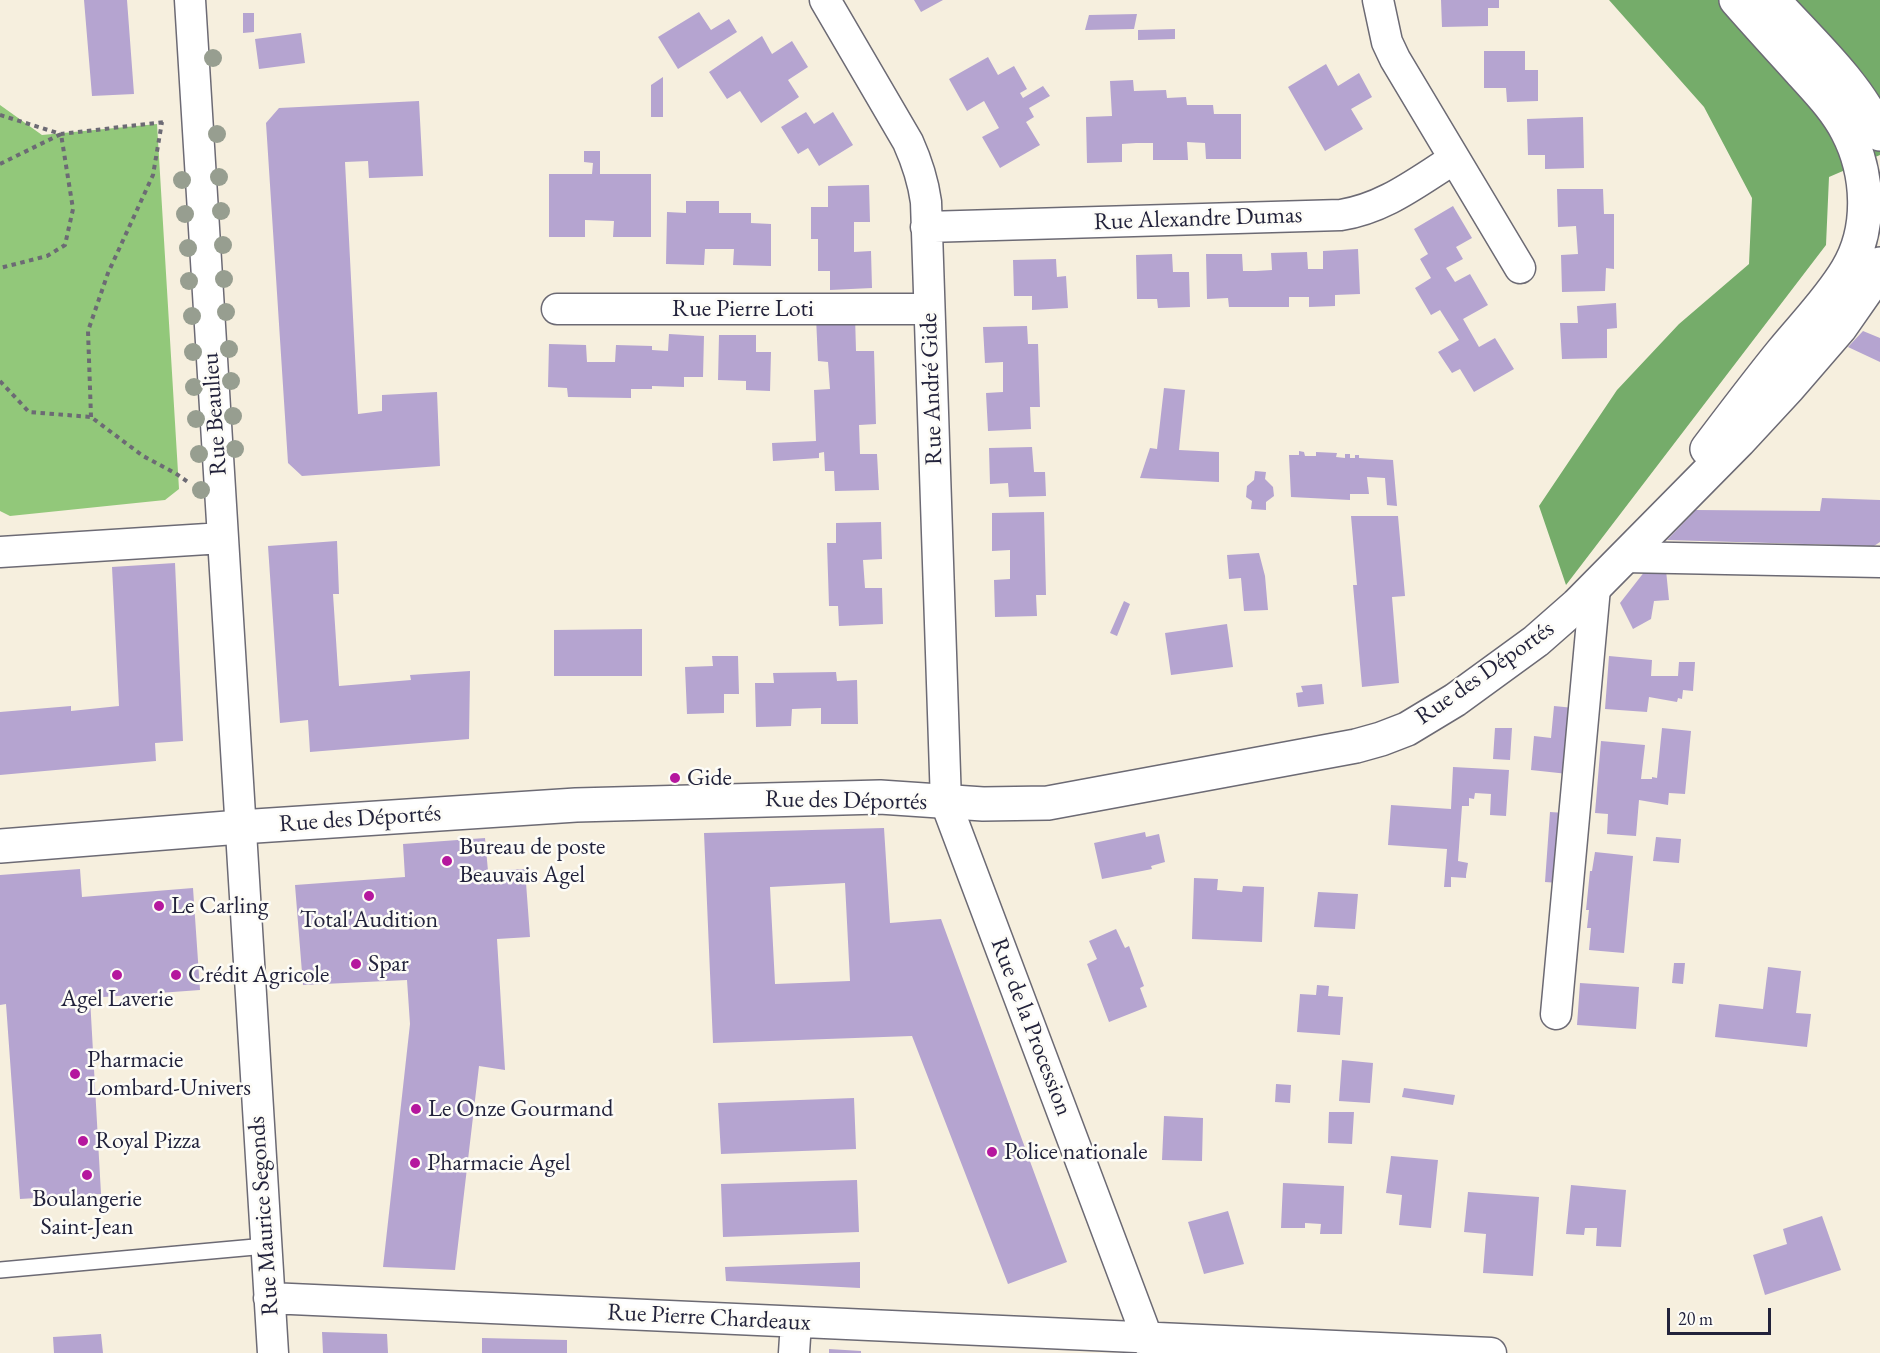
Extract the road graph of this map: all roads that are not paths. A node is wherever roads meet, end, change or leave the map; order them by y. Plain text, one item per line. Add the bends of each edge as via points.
1 (190, 0) edge
2 (825, 0) edge
3 (1378, 0) edge
4 (1736, 0) edge
5 (1773, 0) edge
6 (1880, 134) edge
7 (1454, 159) junction
8 (1871, 176) edge
9 (926, 227) junction
10 (1880, 264) edge
11 (1520, 268) dead end
12 (557, 309) dead end
13 (929, 309) junction
14 (223, 538) junction
15 (0, 552) edge
16 (1623, 557) junction
17 (1880, 562) edge
18 (1595, 588) junction
19 (946, 803) junction
20 (240, 827) junction
21 (0, 846) edge
22 (1556, 1014) dead end
23 (266, 1245) junction
24 (0, 1270) edge
25 (269, 1298) junction
26 (796, 1322) junction
27 (1150, 1345) edge
28 (273, 1353) edge
29 (794, 1353) edge
30 (1491, 1353) edge

1 - 14 street, Rue Beaulieu
2 - 9 street, Rue André Gide via 908,142 923,184
3 - 7 street via 1395,59
4 - 8 street, Rue des Déportés via 1836,113
5 - 6 street via 1852,89
7 - 9 street, Rue Alexandre Dumas via 1380,205 1341,215
7 - 11 street
8 - 16 street, Rue des Déportés via 1865,186 1863,227 1848,268 1835,288
9 - 13 street, Rue André Gide
10 - 16 street, Rue des Déportés via 1856,305 1789,387
12 - 13 street, Rue Pierre Loti
13 - 19 street, Rue André Gide
14 - 15 street
14 - 20 street, Rue Beaulieu
16 - 17 street
16 - 18 street, Rue des Déportés
18 - 19 street, Rue des Déportés via 1536,641 1455,700 1407,729 1381,739 1048,803
18 - 22 street
19 - 20 street, Rue des Déportés via 880,797 605,804
19 - 27 street, Rue de la Procession
20 - 21 street, Rue des Déportés
20 - 23 street, Rue Maurice Segonds
23 - 24 lane
23 - 25 street, Rue Maurice Segonds
25 - 26 street, Rue Pierre Chardeaux
25 - 28 street, Rue Maurice Segonds
26 - 27 street, Rue Pierre Chardeaux
26 - 29 street
27 - 30 street, Rue Pierre Chardeaux

